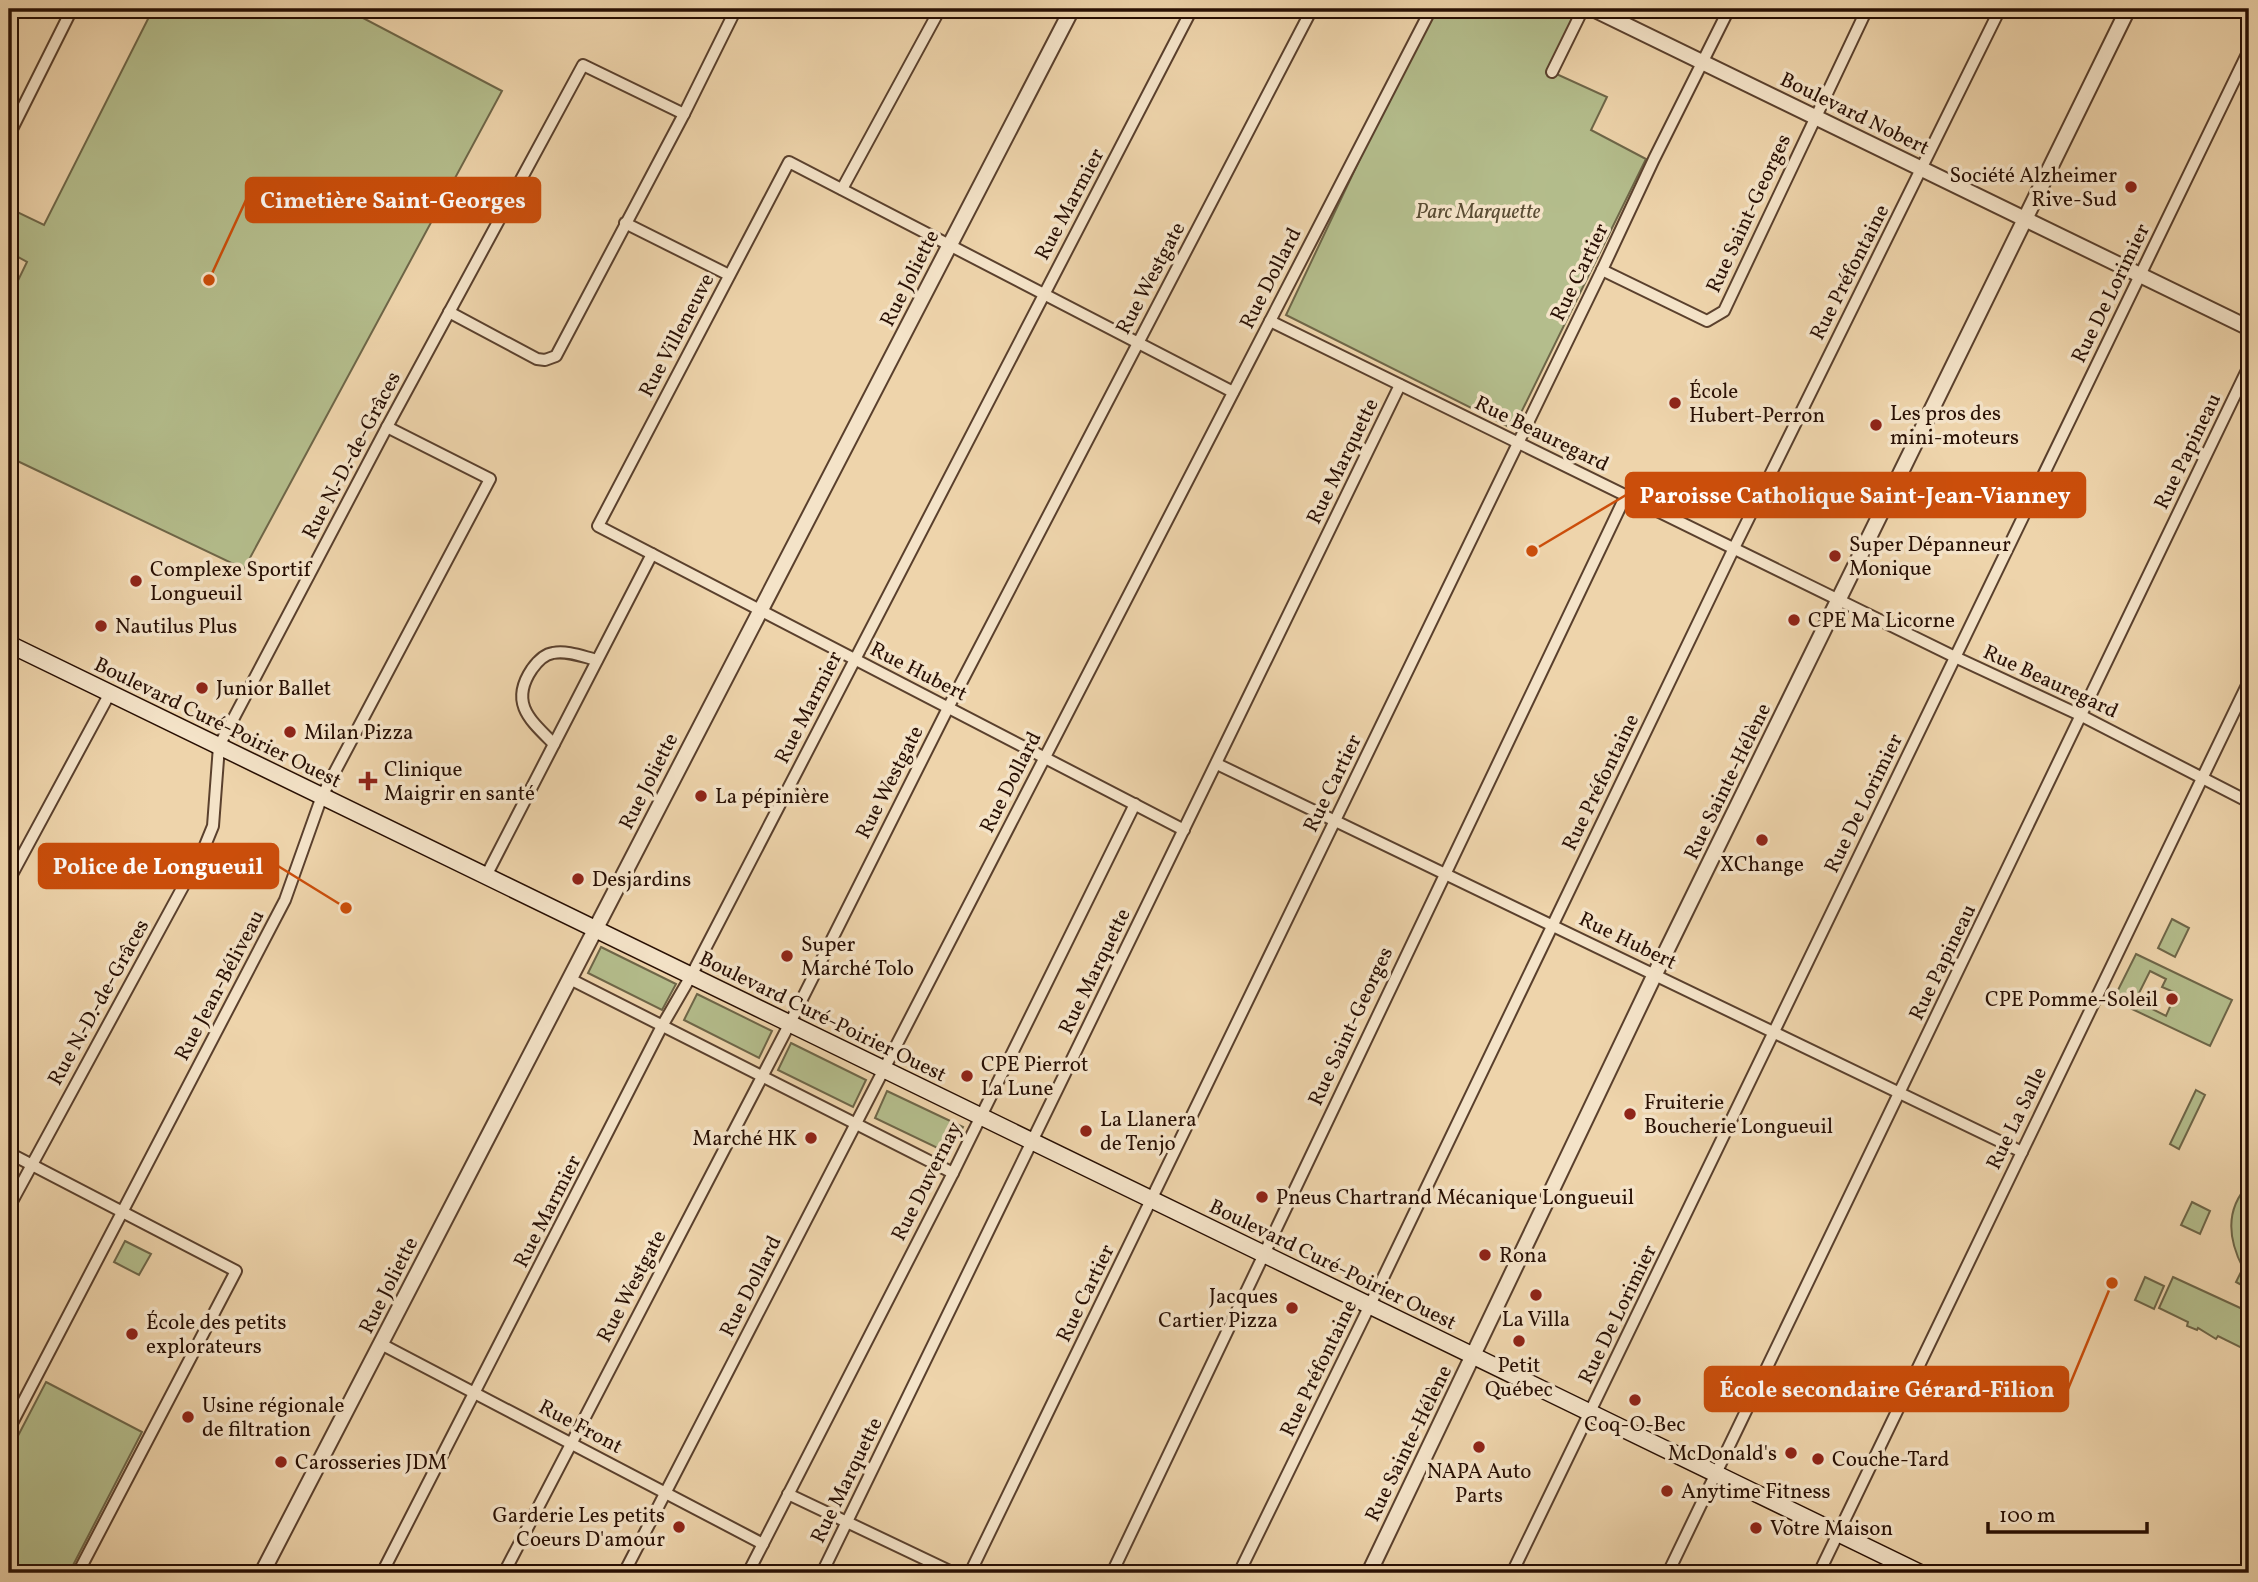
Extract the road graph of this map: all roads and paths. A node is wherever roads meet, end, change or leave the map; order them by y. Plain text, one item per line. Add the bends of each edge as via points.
1 (72, 9) edge
2 (736, 9) edge
3 (940, 9) edge
4 (1072, 9) edge
5 (1192, 9) edge
6 (1312, 9) edge
7 (1431, 9) edge
8 (1583, 9) edge
9 (1593, 9) edge
10 (1729, 9) edge
11 (1867, 9) edge
12 (2000, 9) edge
13 (2128, 9) edge
14 (2249, 50) edge
15 (1703, 62) junction
16 (1552, 72) dead end
17 (684, 114) junction
18 (1815, 116) junction
19 (9, 135) edge
20 (1923, 169) junction
21 (842, 190) junction
22 (2025, 219) junction
23 (625, 223) junction
24 (949, 245) junction
25 (1602, 270) junction
26 (729, 275) junction
27 (2140, 275) junction
28 (1044, 294) junction
29 (449, 312) junction
30 (1270, 321) junction
31 (2249, 328) edge
32 (1138, 343) junction
33 (2249, 366) edge
34 (1400, 385) junction
35 (1233, 392) junction
36 (387, 427) junction
37 (1518, 443) junction
38 (1626, 495) junction
39 (598, 526) joint
40 (1734, 548) junction
41 (652, 554) junction
42 (1839, 600) junction
43 (761, 610) junction
44 (9, 644) edge
45 (1955, 657) junction
46 (854, 659) junction
47 (597, 660) junction
48 (2249, 681) edge
49 (110, 693) junction
50 (948, 708) junction
51 (2082, 716) junction
52 (554, 744) junction
53 (219, 746) junction
54 (1045, 758) junction
55 (1217, 764) junction
56 (2202, 777) junction
57 (322, 796) junction
58 (2249, 802) edge
59 (1135, 804) junction
60 (1335, 820) junction
61 (1184, 830) junction
62 (1444, 873) junction
63 (486, 876) junction
64 (9, 880) edge
65 (1553, 925) junction
66 (596, 929) junction
67 (1656, 974) junction
68 (691, 976) junction
69 (570, 979) junction
70 (790, 1023) junction
71 (662, 1026) junction
72 (1773, 1034) junction
73 (884, 1069) junction
74 (762, 1076) junction
75 (1899, 1095) junction
76 (980, 1116) junction
77 (856, 1124) junction
78 (1032, 1141) junction
79 (2022, 1152) junction
80 (9, 1153) edge
81 (32, 1165) junction
82 (953, 1173) junction
83 (1152, 1199) junction
84 (9, 1207) edge
85 (121, 1212) junction
86 (1264, 1254) junction
87 (1370, 1305) junction
88 (381, 1344) junction
89 (1474, 1355) junction
90 (476, 1393) junction
91 (1592, 1412) junction
92 (9, 1429) edge
93 (571, 1442) junction
94 (1716, 1473) junction
95 (665, 1493) junction
96 (788, 1494) junction
97 (847, 1522) junction
98 (1838, 1533) junction
99 (763, 1544) junction
100 (1894, 1567) edge
101 (78, 1573) edge
102 (262, 1573) edge
103 (382, 1573) edge
104 (504, 1573) edge
105 (624, 1573) edge
106 (748, 1573) edge
107 (822, 1573) edge
108 (954, 1573) edge
109 (970, 1573) edge
110 (1112, 1573) edge
111 (1239, 1573) edge
112 (1369, 1573) edge
113 (1512, 1573) edge
114 (1668, 1573) edge
115 (1819, 1573) edge
116 (1920, 1573) edge

1 - 19 street
2 - 17 street
3 - 21 street
4 - 24 street, Rue Joliette
5 - 28 street, Rue Marmier
6 - 32 street, Rue Westgate
7 - 30 street, Rue Dollard
8 - 16 street
9 - 15 street, Boulevard Nobert
10 - 15 street, Rue Cartier
11 - 18 street, Rue Saint-Georges
12 - 20 street, Rue Préfontaine
13 - 22 street, Rue Sainte-Hélène
14 - 27 street, Rue De Lorimier
15 - 18 street, Boulevard Nobert
15 - 25 street, Rue Cartier
17 - 23 street
17 - 29 street, Rue N.-D.-de-Grâces via 583,65
18 - 20 street, Boulevard Nobert
18 - 25 street, Rue Saint-Georges via 1724,311 1707,321
20 - 22 street, Boulevard Nobert
20 - 40 street, Rue Préfontaine
21 - 24 street
21 - 26 street, Rue Villeneuve via 789,162
22 - 27 street, Boulevard Nobert
22 - 42 street, Rue Sainte-Hélène
23 - 26 street
23 - 29 street via 556,356 537,359
24 - 28 street
24 - 43 street, Rue Joliette
25 - 37 street, Rue Cartier
26 - 39 street, Rue Villeneuve
27 - 31 street, Boulevard Nobert
27 - 45 street, Rue De Lorimier
28 - 32 street
28 - 46 street, Rue Marmier
29 - 36 street, Rue N.-D.-de-Grâces
30 - 34 street, Rue Beauregard
30 - 35 street, Rue Dollard
32 - 35 street
32 - 50 street, Rue Westgate
33 - 51 street, Rue Papineau
34 - 37 street, Rue Beauregard
34 - 55 street, Rue Marquette
35 - 54 street, Rue Dollard
36 - 53 street, Rue N.-D.-de-Grâces
36 - 57 street, Rue Jean-Béliveau via 490,479
37 - 38 street, Rue Beauregard
37 - 60 street, Rue Cartier
38 - 40 street, Rue Beauregard
38 - 62 street, Rue Saint-Georges
39 - 41 street, Rue Hubert
40 - 42 street, Rue Beauregard
40 - 65 street, Rue Préfontaine
41 - 43 street, Rue Hubert
41 - 47 street
42 - 45 street, Rue Beauregard
42 - 67 street, Rue Sainte-Hélène
43 - 46 street, Rue Hubert
43 - 66 street, Rue Joliette
44 - 49 main road, Boulevard Curé-Poirier Ouest
45 - 51 street, Rue Beauregard
45 - 72 street, Rue De Lorimier
46 - 50 street, Rue Hubert
46 - 68 street, Rue Marmier
47 - 52 street
47 - 52 street via 551,653 528,675 521,690 523,706
48 - 56 street, Rue La Salle
49 - 53 main road, Boulevard Curé-Poirier Ouest
49 - 64 street
50 - 54 street, Rue Hubert
50 - 70 street, Rue Westgate
51 - 56 street, Rue Beauregard
51 - 75 street, Rue Papineau
52 - 63 street
53 - 57 main road, Boulevard Curé-Poirier Ouest
53 - 81 street, Rue N.-D.-de-Grâces via 213,826 204,848
54 - 59 street, Rue Hubert
54 - 73 street, Rue Dollard
55 - 60 street, Rue Hubert
55 - 61 street, Rue Marquette
56 - 58 street, Rue Beauregard
56 - 79 street, Rue La Salle
57 - 63 main road, Boulevard Curé-Poirier Ouest
57 - 85 street, Rue Jean-Béliveau via 285,900
59 - 61 street, Rue Hubert
59 - 76 street, Rue Duvernay
60 - 62 street, Rue Hubert
60 - 83 street, Rue Cartier
61 - 78 street, Rue Marquette
62 - 65 street, Rue Hubert
62 - 86 street, Rue Saint-Georges
63 - 66 main road, Boulevard Curé-Poirier Ouest
65 - 67 street, Rue Hubert
65 - 87 street, Rue Préfontaine
66 - 68 main road, Boulevard Curé-Poirier Ouest
66 - 69 street, Rue Joliette
67 - 72 street, Rue Hubert
67 - 89 street, Rue Sainte-Hélène
68 - 70 main road, Boulevard Curé-Poirier Ouest
68 - 71 street, Rue Marmier
69 - 71 street
69 - 88 street, Rue Joliette
70 - 73 main road, Boulevard Curé-Poirier Ouest
70 - 74 street, Rue Westgate
71 - 74 street
71 - 90 street, Rue Marmier
72 - 75 street, Rue Hubert
72 - 91 street, Rue De Lorimier
73 - 76 main road, Boulevard Curé-Poirier Ouest
73 - 77 street, Rue Dollard
74 - 77 street
74 - 93 street, Rue Westgate
75 - 79 street, Rue Hubert
75 - 94 street, Rue Papineau
76 - 78 main road, Boulevard Curé-Poirier Ouest
76 - 82 street, Rue Duvernay
77 - 82 street
77 - 95 street, Rue Dollard
78 - 83 main road, Boulevard Curé-Poirier Ouest
78 - 97 street, Rue Marquette
79 - 98 street, Rue La Salle
80 - 81 street
81 - 84 street, Rue N.-D.-de-Grâces
81 - 85 street
82 - 96 street, Rue Duvernay
83 - 86 main road, Boulevard Curé-Poirier Ouest
83 - 109 street, Rue Cartier
85 - 92 street, Rue Jean-Béliveau
85 - 101 street via 236,1271
86 - 87 main road, Boulevard Curé-Poirier Ouest
86 - 110 street, Rue Saint-Georges
87 - 89 main road, Boulevard Curé-Poirier Ouest
87 - 111 street, Rue Préfontaine
88 - 90 street, Rue Front
88 - 102 street, Rue Joliette
89 - 91 main road, Boulevard Curé-Poirier Ouest
89 - 112 street, Rue Sainte-Hélène
90 - 93 street, Rue Front
90 - 103 street, Rue Marmier
91 - 94 main road, Boulevard Curé-Poirier Ouest
91 - 113 street, Rue De Lorimier
93 - 95 street, Rue Front
93 - 104 street, Rue Westgate
94 - 98 main road, Boulevard Curé-Poirier Ouest
94 - 114 street, Rue Papineau
95 - 99 street, Rue Front
95 - 105 street, Rue Dollard
96 - 97 street
96 - 99 street, Rue Duvernay
97 - 107 street, Rue Marquette
97 - 108 street
98 - 100 main road, Boulevard Curé-Poirier Ouest
98 - 115 street, Rue La Salle
99 - 106 street, Rue Duvernay
100 - 116 main road, Boulevard Curé-Poirier Ouest

